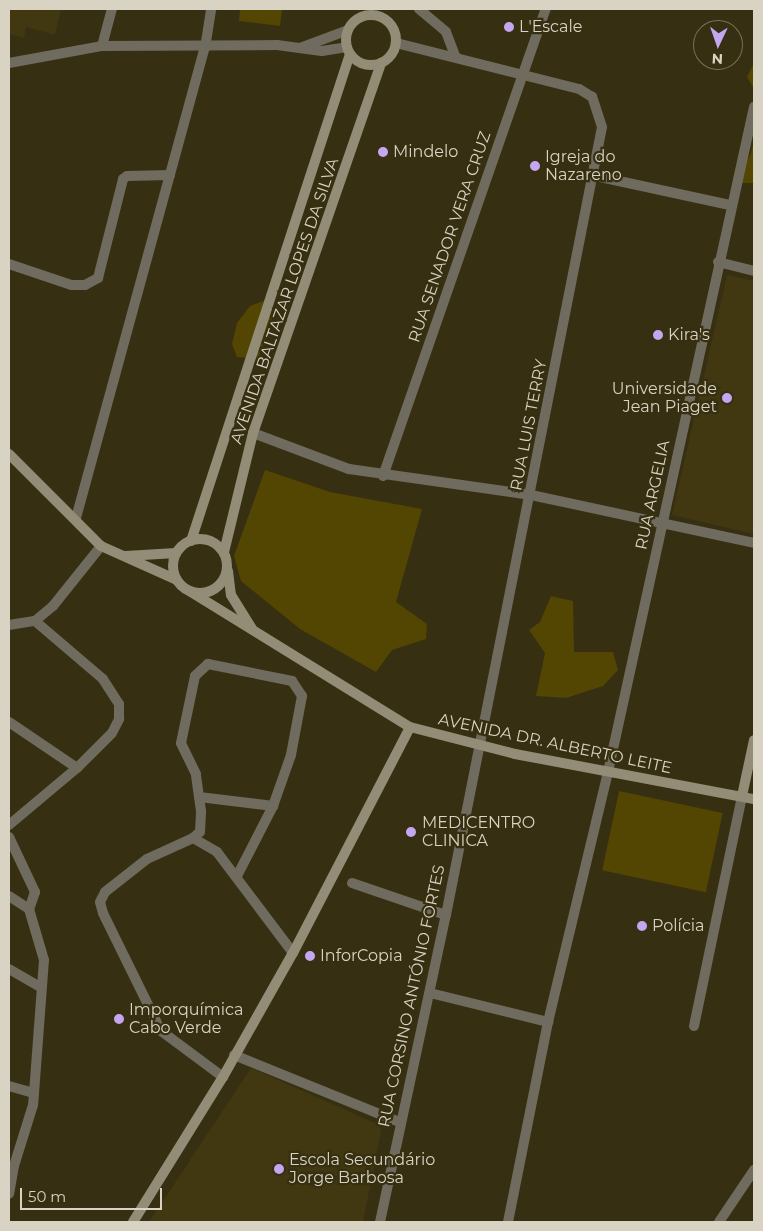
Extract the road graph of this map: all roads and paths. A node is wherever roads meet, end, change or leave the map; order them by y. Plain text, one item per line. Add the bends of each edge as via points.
1 (112, 9) edge
2 (211, 9) edge
3 (356, 9) edge
4 (383, 9) edge
5 (419, 9) edge
6 (546, 9) edge
7 (385, 20) junction
8 (351, 26) junction
9 (396, 42) junction
10 (102, 46) junction
11 (205, 48) junction
12 (300, 48) junction
13 (348, 50) junction
14 (455, 56) junction
15 (9, 63) edge
16 (382, 63) junction
17 (523, 74) junction
18 (754, 106) edge
19 (170, 175) junction
20 (591, 175) junction
21 (730, 205) junction
22 (718, 262) junction
23 (9, 264) edge
24 (754, 271) edge
25 (253, 433) junction
26 (9, 454) edge
27 (383, 476) junction
28 (531, 495) junction
29 (76, 518) junction
30 (662, 523) junction
31 (191, 541) junction
32 (754, 543) edge
33 (101, 546) junction
34 (224, 552) junction
35 (176, 553) junction
36 (125, 556) junction
37 (228, 570) junction
38 (177, 580) junction
39 (191, 592) junction
40 (35, 621) junction
41 (9, 625) edge
42 (256, 633) junction
43 (9, 722) edge
44 (410, 726) junction
45 (754, 740) edge
46 (480, 746) junction
47 (77, 768) junction
48 (608, 772) junction
49 (742, 796) junction
50 (199, 797) junction
51 (754, 799) edge
52 (273, 806) junction
53 (9, 824) edge
54 (9, 837) edge
55 (193, 838) junction
56 (237, 876) junction
57 (352, 883) dead end
58 (9, 896) edge
59 (29, 909) junction
60 (446, 915) junction
61 (293, 953) junction
62 (9, 969) edge
63 (40, 987) junction
64 (430, 993) junction
65 (548, 1022) junction
66 (694, 1026) dead end
67 (234, 1054) junction
68 (223, 1077) junction
69 (9, 1086) edge
70 (34, 1093) junction
71 (399, 1122) junction
72 (754, 1170) edge
73 (9, 1194) edge
74 (133, 1222) edge
75 (380, 1222) edge
76 (508, 1222) edge
77 (719, 1222) edge

1 - 10 street
2 - 11 street
3 - 8 street
4 - 7 street
5 - 14 street via 446,32
6 - 17 street, RUA SENADOR VERA CRUZ
7 - 8 street via 369,15
7 - 9 street via 395,34
8 - 12 street
8 - 13 street
9 - 14 street
9 - 16 street via 394,51
10 - 11 street
10 - 15 street
11 - 12 street via 277,45
11 - 19 street
12 - 13 street
13 - 16 street via 364,64
13 - 31 street, AVENIDA BALTAZAR LOPES DA SILVA
14 - 17 street
16 - 25 street, AVENIDA BALTAZAR LOPES DA SILVA
17 - 20 street, RUA LUIS TERRY via 579,89 592,97 602,127
17 - 27 street, RUA SENADOR VERA CRUZ
18 - 21 street, RUA ARGELIA
19 - 23 street via 127,176 123,179 98,278 86,285 71,285
19 - 29 street
20 - 21 street
20 - 28 street, RUA LUIS TERRY
21 - 22 street, RUA ARGELIA
22 - 24 street
22 - 30 street, RUA ARGELIA
25 - 27 street via 349,469
25 - 34 street, AVENIDA BALTAZAR LOPES DA SILVA
26 - 29 street
27 - 28 street
28 - 30 street
28 - 46 street, RUA LUIS TERRY
29 - 33 street
30 - 32 street
30 - 48 street, RUA ARGELIA
31 - 34 street via 209,540
31 - 35 street
33 - 36 street
33 - 40 street via 53,606
34 - 37 street
35 - 36 street
35 - 38 street via 173,572
36 - 38 street
37 - 39 street via 224,580 210,592
37 - 42 street, AVENIDA DR. ALBERTO LEITE via 231,595
38 - 39 street
39 - 42 street, AVENIDA DR. ALBERTO LEITE
40 - 41 street
40 - 47 street via 103,679 119,704 119,719 112,733
42 - 44 street, AVENIDA DR. ALBERTO LEITE
43 - 47 street
44 - 46 street, AVENIDA DR. ALBERTO LEITE
44 - 61 street
45 - 49 street
46 - 48 street, AVENIDA DR. ALBERTO LEITE
46 - 60 street, RUA CORSINO ANTÓNIO FORTES
47 - 53 street
48 - 49 street, AVENIDA DR. ALBERTO LEITE
48 - 65 street, RUA ARGELIA
49 - 51 street, AVENIDA DR. ALBERTO LEITE
49 - 66 street
50 - 52 street
50 - 52 street via 196,774 182,743 195,676 208,664 292,681 302,696 291,755
50 - 55 street via 200,832
52 - 56 street
54 - 59 street via 35,892
55 - 56 street via 217,852
55 - 68 street via 147,859 105,892 100,902 161,1030
56 - 61 street
57 - 60 street
58 - 59 street
59 - 63 street via 44,960
60 - 64 street, RUA CORSINO ANTÓNIO FORTES
61 - 67 street
62 - 63 street
63 - 70 street
64 - 65 street
64 - 71 street, RUA CORSINO ANTÓNIO FORTES
65 - 76 street, RUA ARGELIA
67 - 68 street
67 - 71 street
68 - 74 street
69 - 70 street
70 - 73 street
71 - 75 street, RUA CORSINO ANTÓNIO FORTES
72 - 77 street

